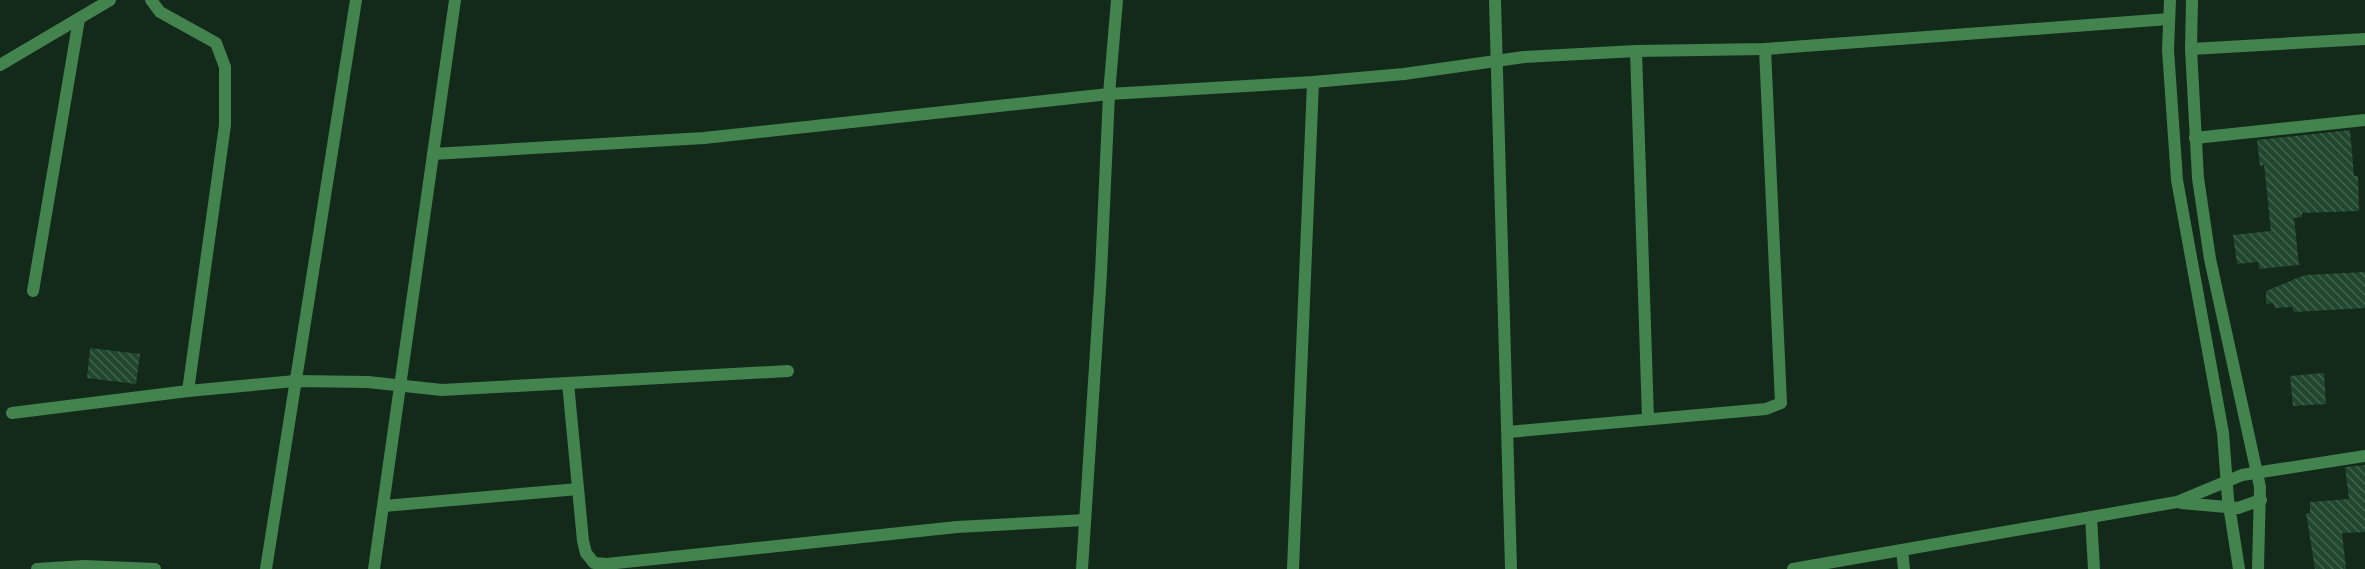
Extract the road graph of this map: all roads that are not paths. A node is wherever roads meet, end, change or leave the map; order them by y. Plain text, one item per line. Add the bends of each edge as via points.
1 (110, 0) edge
2 (151, 0) edge
3 (356, 0) edge
4 (455, 0) edge
5 (1118, 0) edge
6 (1495, 0) edge
7 (2170, 0) edge
8 (2192, 0) edge
9 (79, 19) junction
10 (2169, 19) junction
11 (2365, 39) edge
12 (1764, 49) junction
13 (2191, 50) junction
14 (1636, 51) junction
15 (1495, 60) junction
16 (0, 65) edge
17 (1313, 82) junction
18 (1109, 94) junction
19 (2365, 120) edge
20 (2195, 138) junction
21 (433, 154) junction
22 (33, 291) dead end
23 (788, 371) dead end
24 (295, 381) junction
25 (568, 383) junction
26 (401, 385) junction
27 (188, 391) junction
28 (12, 413) dead end
29 (1648, 418) junction
30 (1508, 432) junction
31 (2365, 456) edge
32 (2258, 474) junction
33 (2227, 481) junction
34 (578, 489) junction
35 (2261, 500) junction
36 (2177, 502) junction
37 (384, 506) junction
38 (2230, 508) junction
39 (2091, 517) junction
40 (1085, 520) junction
41 (1902, 550) junction
42 (37, 569) edge
43 (155, 569) edge
44 (266, 569) edge
45 (374, 569) edge
46 (1082, 569) edge
47 (1293, 569) edge
48 (1511, 569) edge
49 (1793, 569) edge
50 (1904, 569) edge
51 (2094, 569) edge
52 (2239, 569) edge
53 (2258, 569) edge

1 - 9 street
2 - 27 street via 160,12 216,44 225,67 225,125
3 - 24 street
4 - 21 street
5 - 18 street
6 - 15 street
7 - 10 street
8 - 13 street
9 - 16 street
9 - 22 street
10 - 12 street
10 - 33 street via 2177,180 2223,433
11 - 13 street
12 - 14 street
12 - 29 street via 1781,403 1766,409
13 - 20 street
14 - 15 street
14 - 29 street
15 - 17 street via 1425,72
15 - 30 street
17 - 18 street
17 - 47 street
18 - 21 street via 704,138
18 - 40 street
19 - 20 street
20 - 32 street via 2210,259
21 - 26 street
23 - 25 street
24 - 26 street
24 - 27 street
24 - 44 street
25 - 26 street via 442,390
25 - 34 street
26 - 37 street
27 - 28 street
29 - 30 street
30 - 48 street
31 - 32 street
32 - 33 street
32 - 35 street
33 - 36 street
33 - 38 street
34 - 37 street
34 - 40 street via 586,553 589,560 599,564 957,526
35 - 38 street via 2246,507
35 - 53 street
36 - 38 street
36 - 39 street
37 - 45 street
38 - 52 street
39 - 41 street
39 - 51 street
40 - 46 street
41 - 49 street
41 - 50 street
42 - 43 street

